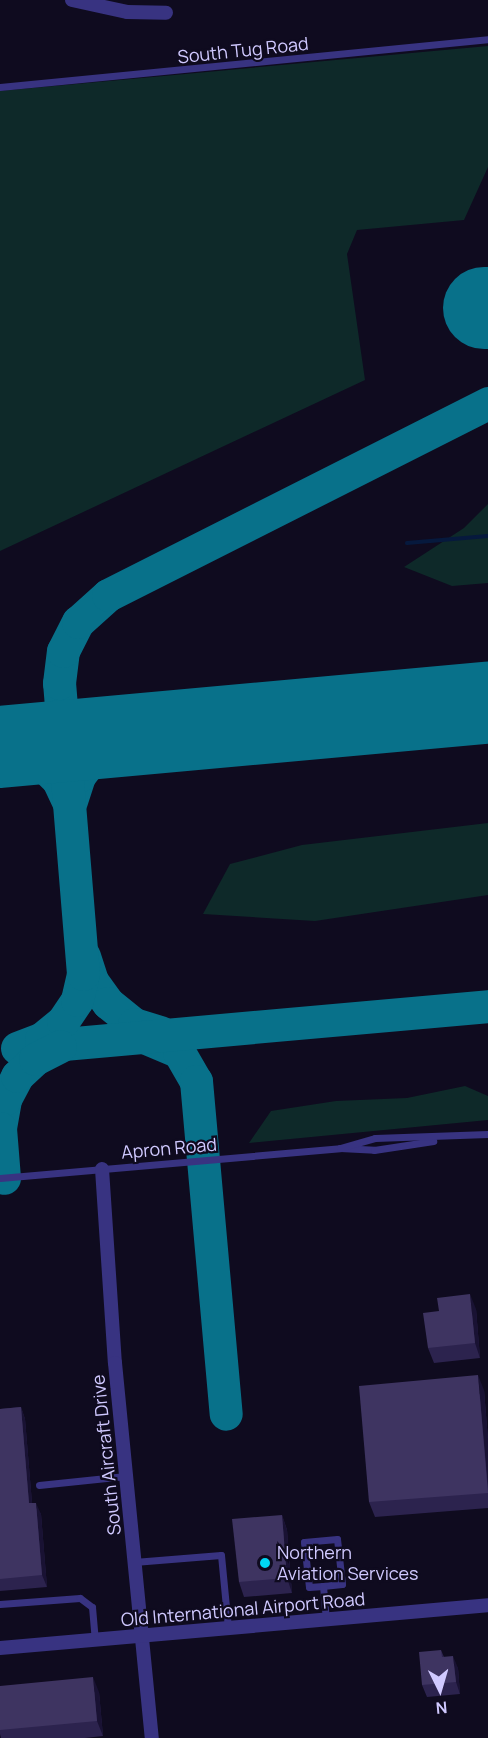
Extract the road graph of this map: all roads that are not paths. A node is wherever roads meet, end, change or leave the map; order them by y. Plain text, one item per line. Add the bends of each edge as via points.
1 (72, 0) edge
2 (166, 13) dead end
3 (488, 39) edge
4 (0, 87) edge
5 (488, 1134) edge
6 (441, 1139) junction
7 (340, 1148) junction
8 (102, 1169) junction
9 (0, 1178) edge
10 (126, 1476) junction
11 (39, 1485) dead end
12 (134, 1562) junction
13 (323, 1586) junction
14 (0, 1604) edge
15 (486, 1608) edge
16 (326, 1619) junction
17 (228, 1628) junction
18 (142, 1635) junction
19 (95, 1639) junction
20 (0, 1648) edge
21 (152, 1738) edge

1 - 2 street via 127,12
3 - 4 lane, South Tug Road
5 - 6 lane, Apron Road
6 - 7 lane, Apron Road via 384,1150
6 - 7 lane, Apron Road via 381,1138
7 - 8 lane, Apron Road
8 - 9 lane, Apron Road
8 - 10 street, South Aircraft Drive
10 - 11 lane
10 - 12 street, South Aircraft Drive
12 - 17 lane via 221,1555
12 - 18 street, South Aircraft Drive
13 - 13 lane via 309,1587 304,1542 338,1539 342,1584
13 - 16 lane
14 - 19 lane via 80,1598 92,1607
15 - 16 street, Old International Airport Road
16 - 17 street, Old International Airport Road
17 - 18 street, Old International Airport Road
18 - 19 street, Old International Airport Road
18 - 21 street, South Aircraft Drive
19 - 20 street, Old International Airport Road

